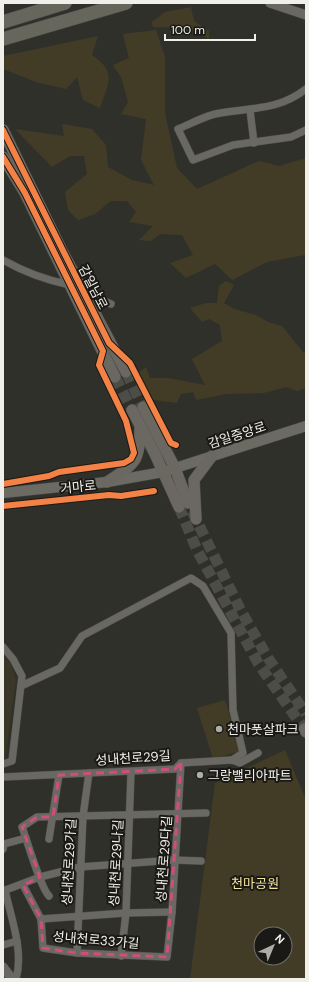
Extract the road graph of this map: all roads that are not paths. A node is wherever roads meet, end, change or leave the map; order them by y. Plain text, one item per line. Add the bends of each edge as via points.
1 (65, 3) edge
2 (126, 3) edge
3 (270, 3) edge
4 (306, 14) edge
5 (3, 22) edge
6 (3, 39) edge
7 (306, 88) edge
8 (250, 110) junction
9 (3, 130) edge
10 (306, 130) edge
11 (254, 143) junction
12 (3, 157) edge
13 (3, 260) edge
14 (70, 285) junction
15 (83, 292) junction
16 (111, 304) dead end
17 (140, 426) junction
18 (306, 426) edge
19 (212, 456) junction
20 (175, 468) junction
21 (163, 472) junction
22 (107, 482) junction
23 (3, 493) edge
24 (196, 519) tunnel mouth
25 (3, 647) edge
26 (21, 686) junction
27 (258, 753) dead end
28 (232, 760) junction
29 (181, 763) junction
30 (3, 764) edge
31 (131, 772) junction
32 (90, 773) junction
33 (58, 775) junction
34 (3, 777) edge
35 (179, 813) junction
36 (206, 813) dead end
37 (131, 815) junction
38 (83, 816) junction
39 (53, 817) junction
40 (26, 838) junction
41 (49, 839) dead end
42 (3, 849) edge
43 (174, 860) junction
44 (201, 861) dead end
45 (127, 863) junction
46 (80, 867) junction
47 (40, 877) junction
48 (23, 884) junction
49 (4, 891) edge
50 (49, 896) dead end
51 (172, 912) junction
52 (126, 913) junction
53 (78, 917) junction
54 (41, 919) junction
55 (17, 941) junction
56 (3, 945) edge
57 (77, 953) junction
58 (121, 956) junction
59 (167, 957) joint
60 (3, 967) edge
61 (12, 979) edge
62 (16, 979) edge

1 - 5 highway
2 - 6 highway
3 - 4 street
7 - 8 street via 296,96 276,105
8 - 11 street
8 - 11 street via 214,114 178,129 192,160 233,146
9 - 15 main road, 감일남로
10 - 11 street via 291,137
12 - 14 main road, 감일남로
13 - 14 street via 19,269
14 - 15 main road, 감일남로 via 120,375
15 - 16 street
17 - 20 main road via 137,408
17 - 21 main road
17 - 22 main road via 138,456
18 - 19 main road, 감일중앙로
19 - 20 main road, 감일중앙로
19 - 24 main road via 194,480
20 - 21 main road, 감일중앙로
20 - 21 main road via 183,505
21 - 22 main road, 거마로
22 - 23 main road, 거마로
25 - 26 street via 22,676
26 - 28 street via 60,668 82,636 191,578 203,586 231,633 234,710 243,753
26 - 30 street via 12,761
27 - 28 street, 성내천로29길 via 240,763
28 - 29 street, 성내천로29길
29 - 31 street, 성내천로29길 via 175,769
29 - 35 street, 성내천로29다길
31 - 32 street, 성내천로29길
31 - 37 street, 성내천로29나길
32 - 33 street, 성내천로29길
32 - 38 street, 성내천로29가길
33 - 34 street, 성내천로29길
33 - 39 street
35 - 36 street
35 - 37 street
35 - 43 street, 성내천로29다길
37 - 38 street
37 - 45 street, 성내천로29나길
38 - 39 street
38 - 46 street, 성내천로29가길
39 - 40 street via 37,817 22,827
39 - 41 street
40 - 42 street via 4,844
40 - 47 street
43 - 44 street
43 - 45 street
43 - 51 street, 성내천로29다길
45 - 46 street
45 - 52 street, 성내천로29나길
46 - 47 street
46 - 53 street, 성내천로29가길
47 - 48 street
47 - 50 street
48 - 49 street
48 - 54 street, 성내천로33가길
49 - 55 street
51 - 52 street
51 - 59 street, 성내천로29다길
52 - 53 street
52 - 58 street, 성내천로29나길
53 - 54 street
53 - 57 street, 성내천로29가길
54 - 57 street, 성내천로33가길 via 43,948
55 - 56 street
55 - 62 street via 20,968
57 - 58 street, 성내천로33가길
58 - 59 street, 성내천로33가길
60 - 61 street

